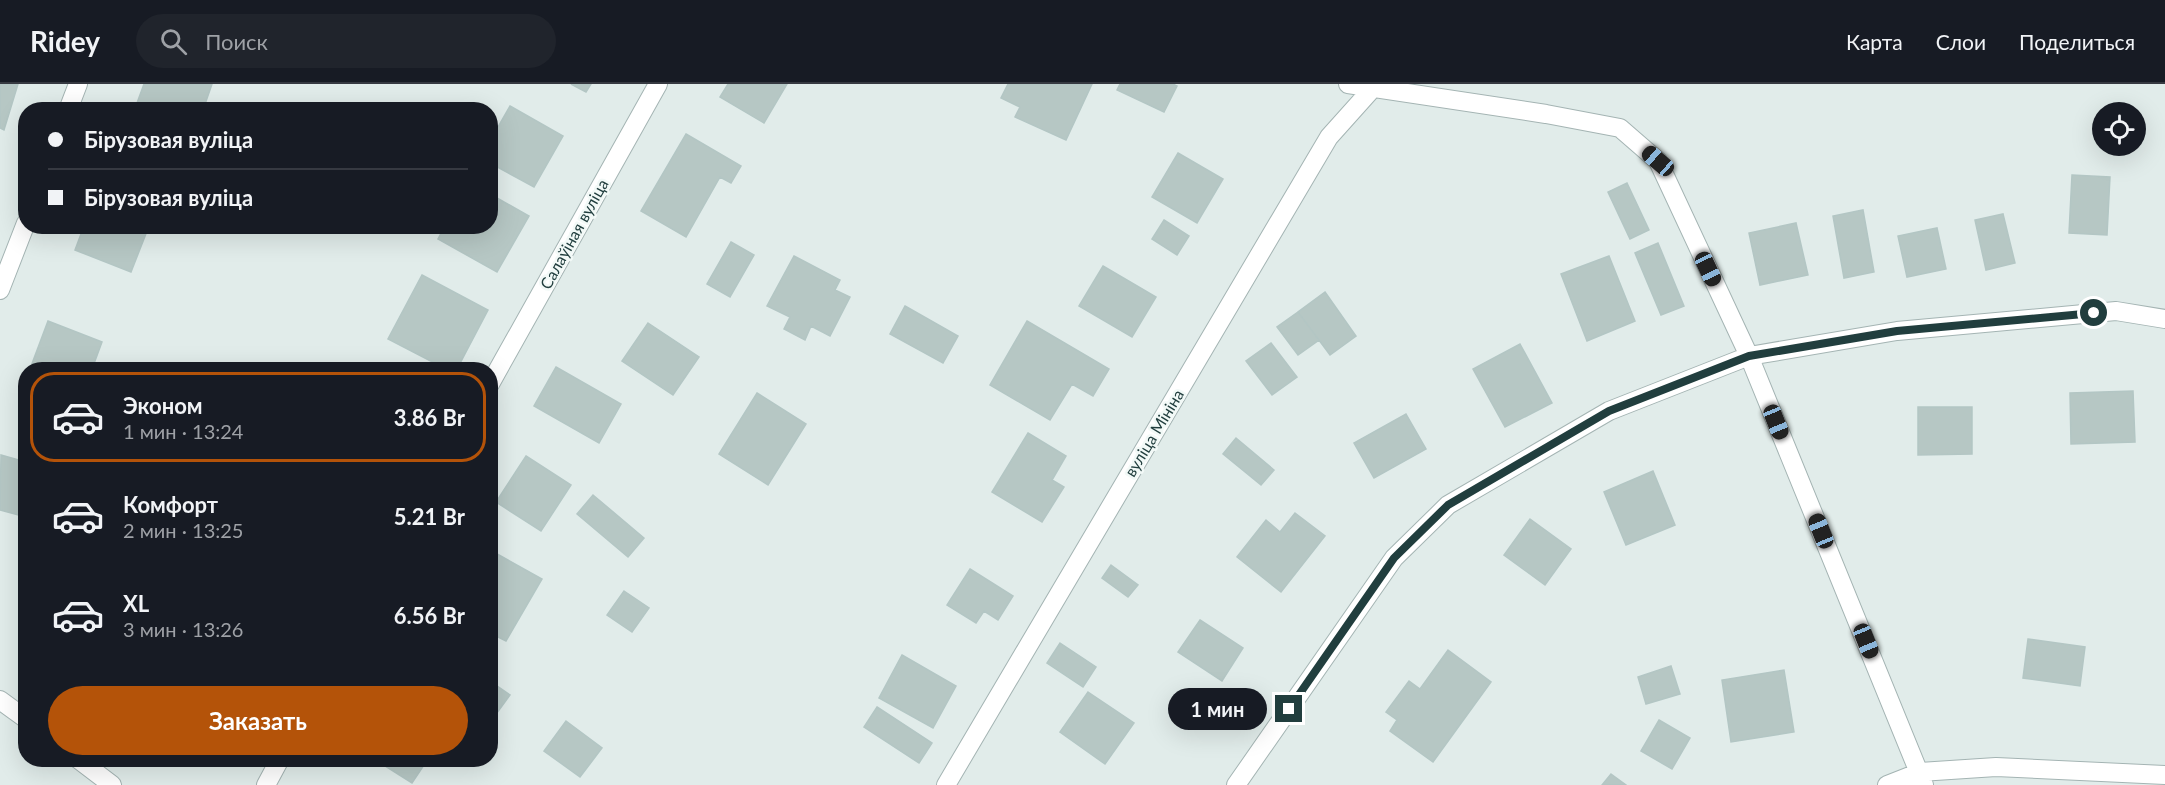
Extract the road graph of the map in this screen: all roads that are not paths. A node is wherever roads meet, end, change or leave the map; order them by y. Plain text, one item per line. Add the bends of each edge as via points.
1 (78, 84) edge
2 (658, 84) edge
3 (1348, 84) edge
4 (1372, 89) junction
5 (71, 102) edge
6 (22, 234) edge
7 (0, 290) edge
8 (2165, 319) edge
9 (1749, 356) junction
10 (498, 370) edge
11 (0, 700) edge
12 (18, 714) edge
13 (88, 767) edge
14 (276, 767) edge
15 (2165, 775) edge
16 (1922, 779) edge
17 (112, 785) edge
18 (266, 785) edge
19 (946, 785) edge
20 (1236, 785) edge
21 (1887, 785) edge

1 - 5 street
2 - 10 street, Салаўіная вуліца
3 - 4 street
4 - 9 street via 1620,128 1658,161
4 - 19 street, вуліца Мініна via 1329,137
6 - 7 street
8 - 9 street via 2115,311 1897,331
9 - 16 street
9 - 20 street via 1609,411 1448,505 1394,558
11 - 12 street
13 - 17 street
14 - 18 street
15 - 16 street via 1996,767
16 - 21 street

